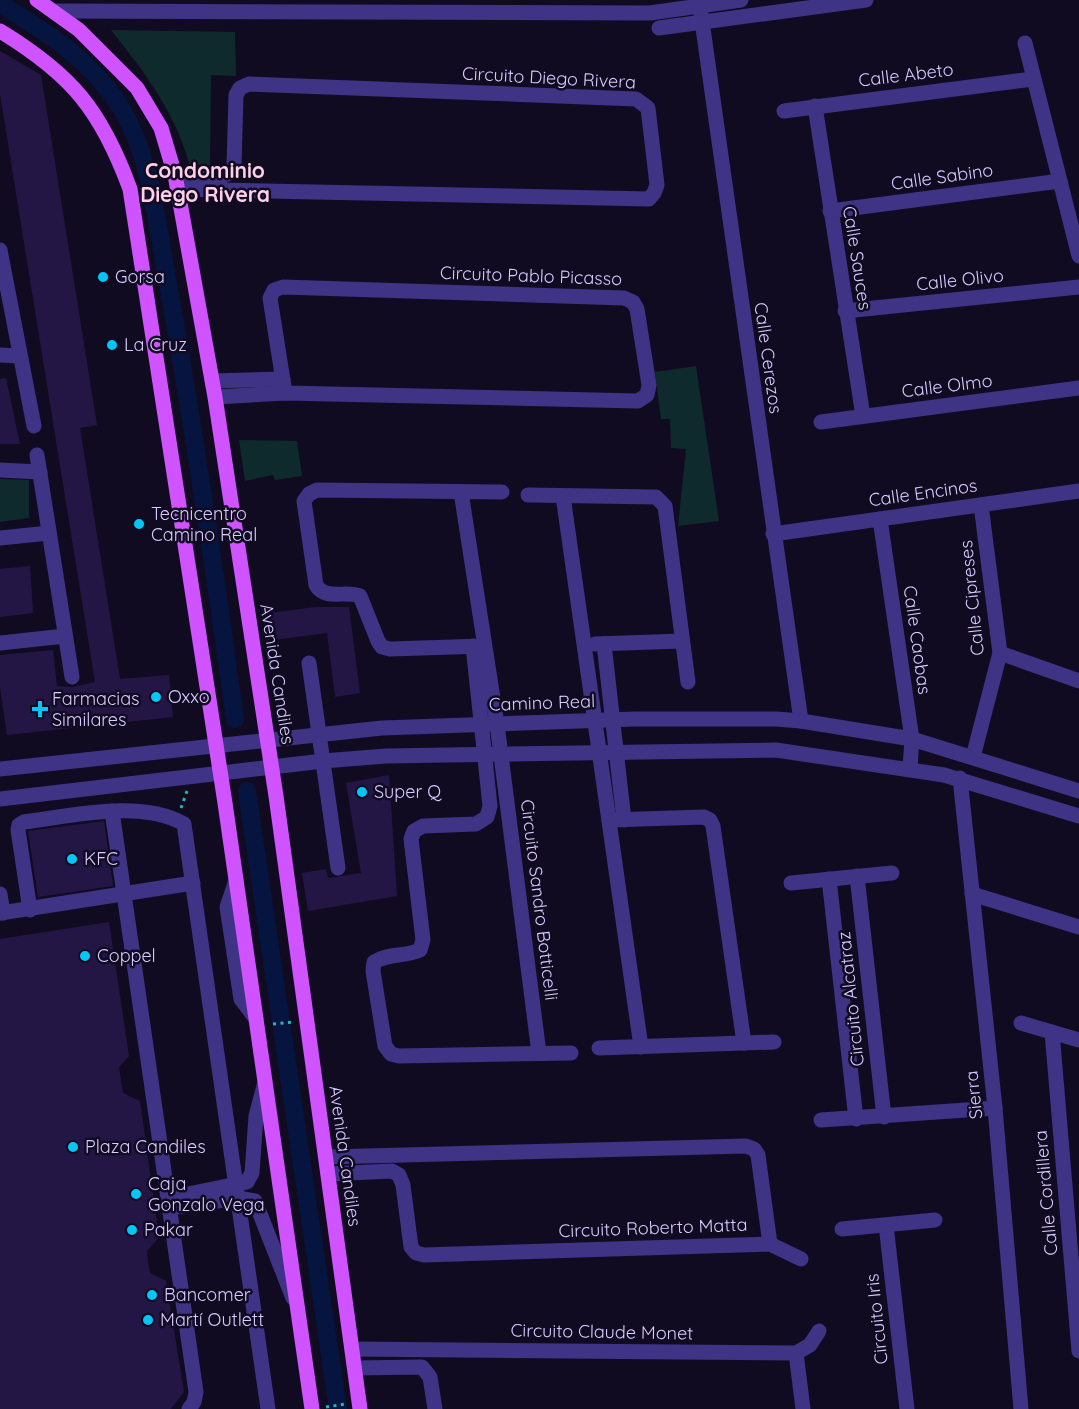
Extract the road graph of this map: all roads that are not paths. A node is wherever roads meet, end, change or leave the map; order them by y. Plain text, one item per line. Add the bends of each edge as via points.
1 (37, 0) edge
2 (741, 0) edge
3 (866, 0) edge
4 (700, 3) edge
5 (361, 6) edge
6 (406, 6) edge
7 (55, 11) junction
8 (702, 23) junction
9 (659, 28) dead end
10 (0, 30) edge
11 (1025, 43) dead end
12 (1033, 78) junction
13 (815, 106) junction
14 (784, 111) dead end
15 (1060, 181) junction
16 (176, 182) junction
17 (830, 211) junction
18 (1076, 232) edge
19 (0, 250) edge
20 (1079, 256) edge
21 (1079, 287) edge
22 (845, 311) junction
23 (0, 355) edge
24 (20, 356) junction
25 (212, 381) junction
26 (284, 386) junction
27 (1079, 388) edge
28 (215, 397) junction
29 (863, 416) junction
30 (821, 422) dead end
31 (34, 426) dead end
32 (38, 455) dead end
33 (0, 470) edge
34 (40, 472) junction
35 (1079, 491) edge
36 (461, 492) junction
37 (502, 492) dead end
38 (528, 495) dead end
39 (563, 496) junction
40 (981, 505) junction
41 (880, 519) junction
42 (49, 533) junction
43 (773, 534) junction
44 (0, 538) edge
45 (65, 636) junction
46 (682, 642) junction
47 (0, 643) edge
48 (604, 644) junction
49 (584, 645) junction
50 (479, 646) junction
51 (1000, 653) junction
52 (309, 663) dead end
53 (72, 677) dead end
54 (1079, 681) edge
55 (688, 682) dead end
56 (613, 720) junction
57 (595, 721) junction
58 (801, 721) junction
59 (489, 724) junction
60 (319, 733) junction
61 (267, 739) junction
62 (912, 739) junction
63 (216, 745) junction
64 (599, 751) junction
65 (616, 751) junction
66 (493, 753) junction
67 (973, 757) junction
68 (323, 760) junction
69 (272, 767) junction
70 (910, 768) junction
71 (0, 769) edge
72 (220, 774) junction
73 (960, 778) junction
74 (1079, 791) edge
75 (0, 799) edge
76 (112, 811) junction
77 (1079, 816) edge
78 (617, 820) junction
79 (338, 868) dead end
80 (892, 873) dead end
81 (857, 876) junction
82 (829, 879) junction
83 (193, 883) junction
84 (791, 883) dead end
85 (0, 894) edge
86 (124, 894) junction
87 (972, 894) junction
88 (30, 910) junction
89 (1, 913) edge
90 (1079, 927) edge
91 (1022, 1023) dead end
92 (1052, 1032) junction
93 (1079, 1040) edge
94 (774, 1042) dead end
95 (744, 1043) junction
96 (640, 1047) junction
97 (599, 1048) dead end
98 (539, 1053) junction
99 (571, 1053) dead end
100 (265, 1083) junction
101 (995, 1108) junction
102 (884, 1117) junction
103 (856, 1119) junction
104 (821, 1120) dead end
105 (326, 1157) junction
106 (252, 1173) junction
107 (328, 1174) junction
108 (238, 1192) junction
109 (255, 1201) junction
110 (169, 1203) junction
111 (935, 1220) dead end
112 (886, 1225) junction
113 (842, 1229) dead end
114 (770, 1244) junction
115 (801, 1258) dead end
116 (297, 1306) junction
117 (819, 1331) dead end
118 (352, 1349) junction
119 (1079, 1351) edge
120 (796, 1353) junction
121 (355, 1368) junction
122 (358, 1406) edge
123 (189, 1409) edge
124 (268, 1409) edge
125 (314, 1409) edge
126 (435, 1409) edge
127 (803, 1409) edge
128 (907, 1409) edge
129 (1021, 1409) edge

1 - 7 main road, Avenida Candiles
2 - 4 street
3 - 8 street
4 - 6 street via 650,13
4 - 8 street, Calle Cerezos
5 - 6 street
5 - 7 street
7 - 16 main road, Avenida Candiles via 104,51 137,88 161,128
8 - 9 street
8 - 43 street, Calle Cerezos
10 - 63 main road via 57,70 82,96 115,149 130,189
11 - 12 street
12 - 13 street, Calle Abeto
12 - 15 street
13 - 14 street, Calle Abeto
13 - 17 street, Calle Sauces
15 - 17 street, Calle Sabino
15 - 18 street
16 - 16 street, Circuito Diego Rivera via 649,199 657,184 648,108 636,99 249,84 236,95 234,166 230,173
16 - 25 main road, Avenida Candiles
17 - 22 street, Calle Sauces
18 - 20 street
19 - 24 street
21 - 22 street, Calle Olivo
22 - 29 street, Calle Sauces
23 - 24 street
24 - 31 street
25 - 26 street, Circuito Pablo Picasso
25 - 28 main road, Avenida Candiles
26 - 26 street, Circuito Pablo Picasso via 638,401 647,395 649,385 637,309 624,297 283,287 274,290 270,298
26 - 28 street, Circuito Pablo Picasso
27 - 29 street, Calle Olmo
28 - 61 main road, Avenida Candiles
29 - 30 street, Calle Olmo
32 - 34 street
33 - 34 street
34 - 42 street
35 - 40 street, Calle Encinos
36 - 37 street
36 - 50 street
36 - 50 street via 317,490 304,501 316,585 326,594 360,596 382,647
38 - 39 street
39 - 46 street via 662,500
39 - 49 street
40 - 41 street, Calle Encinos
40 - 51 street, Calle Cipreses
41 - 43 street, Calle Encinos
41 - 62 street, Calle Caobas
42 - 44 street
42 - 45 street
43 - 58 street, Calle Cerezos
45 - 47 street
45 - 53 street
46 - 48 street
46 - 55 street
48 - 49 street
48 - 56 street
49 - 57 street
50 - 59 street
51 - 54 street
51 - 67 street, Calle Cipreses
52 - 60 street
56 - 57 street, Camino Real
56 - 58 street, Camino Real
56 - 65 street
57 - 59 street, Camino Real
57 - 64 street
58 - 62 street, Camino Real
59 - 60 street, Camino Real
59 - 66 street
60 - 61 street, Camino Real
60 - 68 street
61 - 63 street, Camino Real
61 - 69 main road, Avenida Candiles
62 - 67 street, Camino Real
62 - 70 street, Calle Caobas
63 - 71 street, Camino Real
63 - 72 main road
64 - 65 street
64 - 66 street
64 - 78 street
65 - 70 street via 776,750
65 - 78 street
66 - 68 street
66 - 98 street, Circuito Sandro Botticelli
66 - 98 street, Circuito Sandro Botticelli via 487,817 476,824 423,826 414,831 411,839 423,939 420,950 383,956 374,962 373,971 385,1046 391,1054
67 - 74 street, Camino Real
68 - 69 street
68 - 79 street
69 - 72 street
69 - 105 main road, Avenida Candiles
70 - 73 street
72 - 75 street
72 - 100 main road
73 - 77 street
73 - 87 street, Sierra
76 - 83 street via 168,815 184,824
76 - 86 street
76 - 88 street via 19,825
78 - 95 street via 710,820
78 - 96 street
80 - 81 street
81 - 82 street
81 - 102 street, Circuito Alcatraz
82 - 84 street
82 - 103 street, Circuito Alcatraz
83 - 86 street
83 - 108 street
85 - 89 street
86 - 88 street
86 - 110 street
87 - 90 street
87 - 101 street, Sierra
88 - 89 street
91 - 92 street
92 - 93 street
92 - 119 street, Calle Cordillera
94 - 95 street
95 - 96 street
96 - 97 street
98 - 99 street, Circuito Sandro Botticelli
100 - 106 street via 256,1116
100 - 116 main road
101 - 102 street
101 - 129 street, Sierra
102 - 103 street
103 - 104 street
105 - 107 main road, Avenida Candiles
105 - 114 street, Circuito Roberto Matta via 746,1146 758,1155
106 - 108 street
106 - 109 street
107 - 114 street, Circuito Roberto Matta via 392,1171 399,1175 411,1247 424,1255
107 - 118 main road, Avenida Candiles
108 - 109 street
108 - 110 street
108 - 124 street
109 - 116 street
110 - 123 street via 196,1392
111 - 112 street
112 - 113 street
112 - 128 street, Circuito Iris
114 - 115 street
116 - 125 main road
117 - 120 street via 810,1345
118 - 120 street, Circuito Claude Monet
118 - 121 main road, Avenida Candiles
120 - 127 street
121 - 122 main road, Avenida Candiles
121 - 126 street via 422,1366 430,1377

